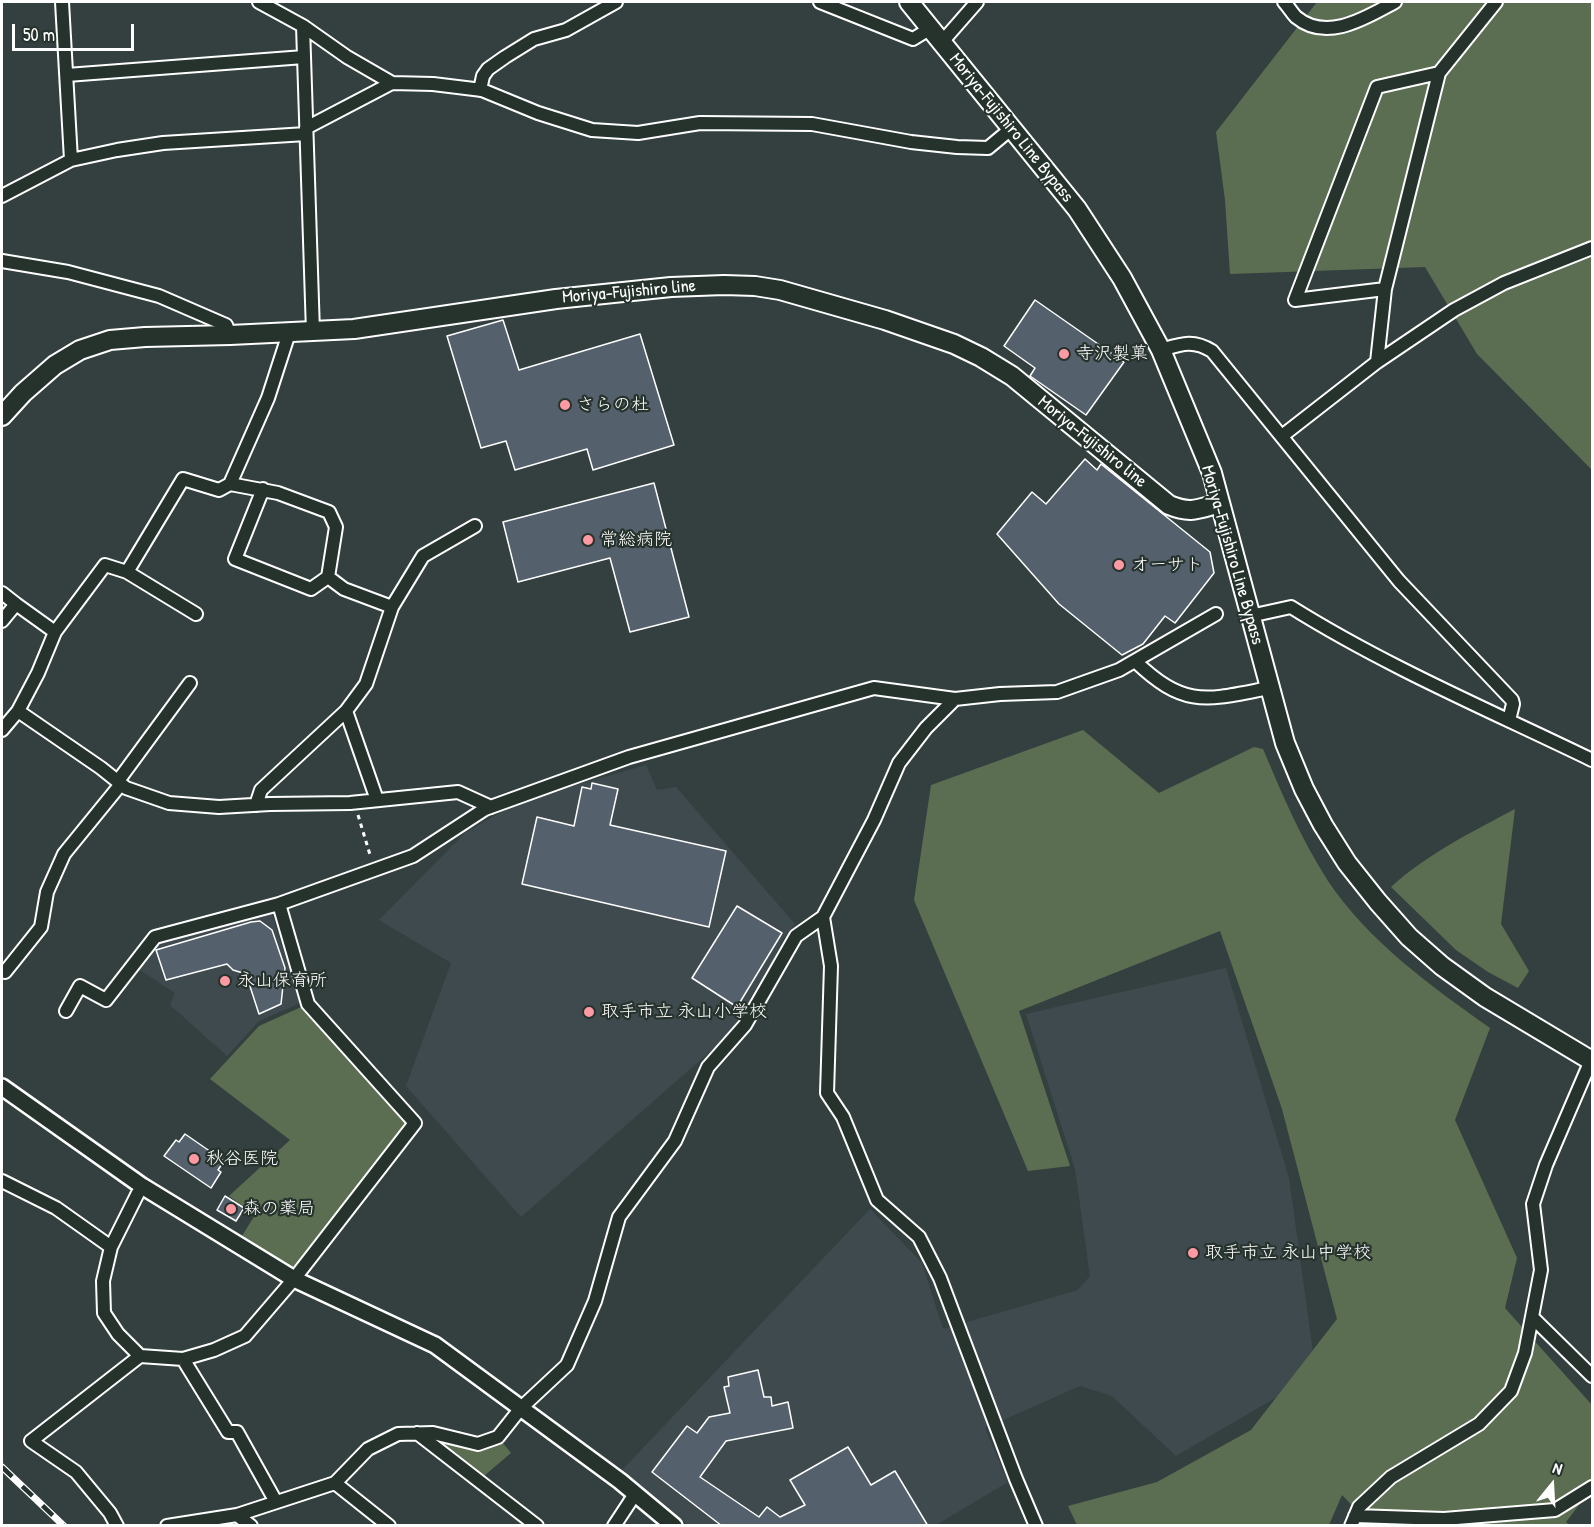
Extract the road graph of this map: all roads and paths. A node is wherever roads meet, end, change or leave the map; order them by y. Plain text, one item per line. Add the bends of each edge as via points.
1 (62, 2) edge
2 (259, 2) edge
3 (616, 2) edge
4 (820, 2) edge
5 (909, 2) edge
6 (977, 2) edge
7 (1284, 2) edge
8 (1395, 2) edge
9 (1491, 3) edge
10 (303, 26) junction
11 (936, 35) junction
12 (304, 57) junction
13 (1439, 73) junction
14 (67, 75) junction
15 (392, 82) junction
16 (480, 90) junction
17 (1012, 128) junction
18 (306, 131) junction
19 (71, 160) junction
20 (2, 196) edge
21 (1593, 248) edge
22 (2, 261) edge
23 (1385, 289) junction
24 (313, 332) junction
25 (289, 333) junction
26 (230, 335) junction
27 (1161, 350) junction
28 (1377, 362) junction
29 (2, 416) edge
30 (1282, 436) junction
31 (230, 484) junction
32 (263, 489) junction
33 (1220, 503) junction
34 (475, 526) dead end
35 (127, 572) junction
36 (328, 577) junction
37 (2, 593) edge
38 (16, 604) junction
39 (392, 607) junction
40 (196, 614) dead end
41 (1216, 614) dead end
42 (1250, 616) junction
43 (2, 621) edge
44 (55, 632) junction
45 (1135, 661) junction
46 (190, 682) dead end
47 (1269, 688) junction
48 (955, 699) junction
49 (18, 711) junction
50 (345, 711) junction
51 (1509, 720) junction
52 (2, 730) edge
53 (1593, 760) edge
54 (119, 783) junction
55 (376, 800) junction
56 (354, 802) junction
57 (256, 805) junction
58 (491, 807) junction
59 (375, 869) junction
60 (279, 904) junction
61 (823, 917) junction
62 (5, 972) dead end
63 (66, 1011) dead end
64 (1592, 1060) edge
65 (2, 1088) edge
66 (2, 1180) edge
67 (138, 1193) dead end
68 (111, 1246) junction
69 (294, 1279) junction
70 (1532, 1317) junction
71 (140, 1356) junction
72 (183, 1359) junction
73 (1593, 1376) edge
74 (521, 1408) junction
75 (417, 1433) junction
76 (335, 1482) junction
77 (1593, 1487) edge
78 (635, 1494) junction
79 (276, 1502) junction
80 (237, 1515) junction
81 (1353, 1521) edge
82 (117, 1526) edge
83 (167, 1526) edge
84 (251, 1526) edge
85 (389, 1526) edge
86 (537, 1526) edge
87 (614, 1526) edge
88 (674, 1526) edge
89 (1036, 1526) edge

1 - 14 street
2 - 10 street
3 - 16 street via 566,30 534,39 505,57 488,69
4 - 11 street via 913,39
5 - 11 main road, Moriya-Fujishiro Line Bypass
6 - 11 street
7 - 8 street via 1297,17 1314,26 1331,28 1356,23
9 - 13 street
10 - 12 street
10 - 15 street
11 - 17 main road, Moriya-Fujishiro Line Bypass
12 - 14 street
12 - 18 street
13 - 23 street
13 - 23 street via 1377,87 1295,300
14 - 19 street
15 - 16 street
15 - 18 street
16 - 17 street via 592,130 638,133 700,123 812,124 911,142 988,148
17 - 27 main road, Moriya-Fujishiro Line Bypass via 1077,209
18 - 19 street via 163,143
18 - 24 street
19 - 20 street
21 - 28 street via 1504,283 1454,310
22 - 26 street via 68,272 159,296 226,325
23 - 28 street
24 - 25 main road, Moriya-Fujishiro line
24 - 33 main road, Moriya-Fujishiro line via 621,292 724,285 780,290 885,320 981,357 1012,376 1169,505 1184,511
25 - 26 main road, Moriya-Fujishiro line
25 - 31 street via 268,398
26 - 29 main road, Moriya-Fujishiro line via 110,340 80,350 55,365
27 - 30 street via 1187,342 1202,344 1212,351
27 - 33 main road, Moriya-Fujishiro Line Bypass via 1212,473
28 - 30 street
30 - 51 street via 1399,581 1508,695 1513,704
31 - 32 street
31 - 35 street via 219,490 183,478
32 - 36 street via 329,512 336,527
32 - 36 street via 235,559 311,589
33 - 42 main road, Moriya-Fujishiro Line Bypass
34 - 39 street via 423,556
35 - 40 street
35 - 44 street via 105,565
36 - 39 street via 344,589
37 - 38 street
38 - 43 street
38 - 44 street
39 - 50 street via 366,684
41 - 45 street
42 - 47 main road, Moriya-Fujishiro Line Bypass
42 - 51 street via 1291,607 1382,659
44 - 49 street
45 - 47 street via 1167,686 1204,699
45 - 48 street via 1057,692
46 - 54 street
47 - 64 main road, Moriya-Fujishiro Line Bypass via 1285,743 1323,825 1378,902 1442,966 1485,997
48 - 58 street via 874,688 629,757
48 - 61 street via 899,763
49 - 52 street
49 - 54 street
50 - 55 street
50 - 57 street via 261,790
51 - 53 street
54 - 57 street via 169,803
54 - 62 street via 64,854 47,892 41,927
55 - 56 street
55 - 58 street via 458,792
56 - 57 street
56 - 59 path
58 - 59 street via 412,856
59 - 60 street
60 - 63 street via 155,937 106,1000 80,986
60 - 69 street via 308,1004 415,1123
61 - 74 street via 796,936 746,1025 708,1067 675,1142 619,1217 596,1301 567,1365
61 - 89 street via 831,966 827,1093 843,1117 877,1200 919,1237 940,1278
64 - 70 street via 1533,1204 1541,1270
65 - 69 street via 142,1186
66 - 68 street via 56,1208
67 - 68 street
68 - 71 street via 103,1281 104,1312 118,1334
69 - 72 street via 245,1336
69 - 74 street via 435,1345
70 - 73 street
70 - 81 street via 1525,1353 1511,1391 1479,1424 1391,1477 1359,1507
71 - 72 street
71 - 82 street via 31,1441 76,1472
72 - 79 street via 228,1432 237,1432
74 - 75 street via 498,1437 478,1444
74 - 78 street
75 - 76 street via 398,1434 368,1449
75 - 86 street
76 - 79 street
76 - 85 street
77 - 81 street via 1555,1509 1444,1519
78 - 87 street
78 - 88 street
79 - 80 street
80 - 83 street
80 - 84 street

